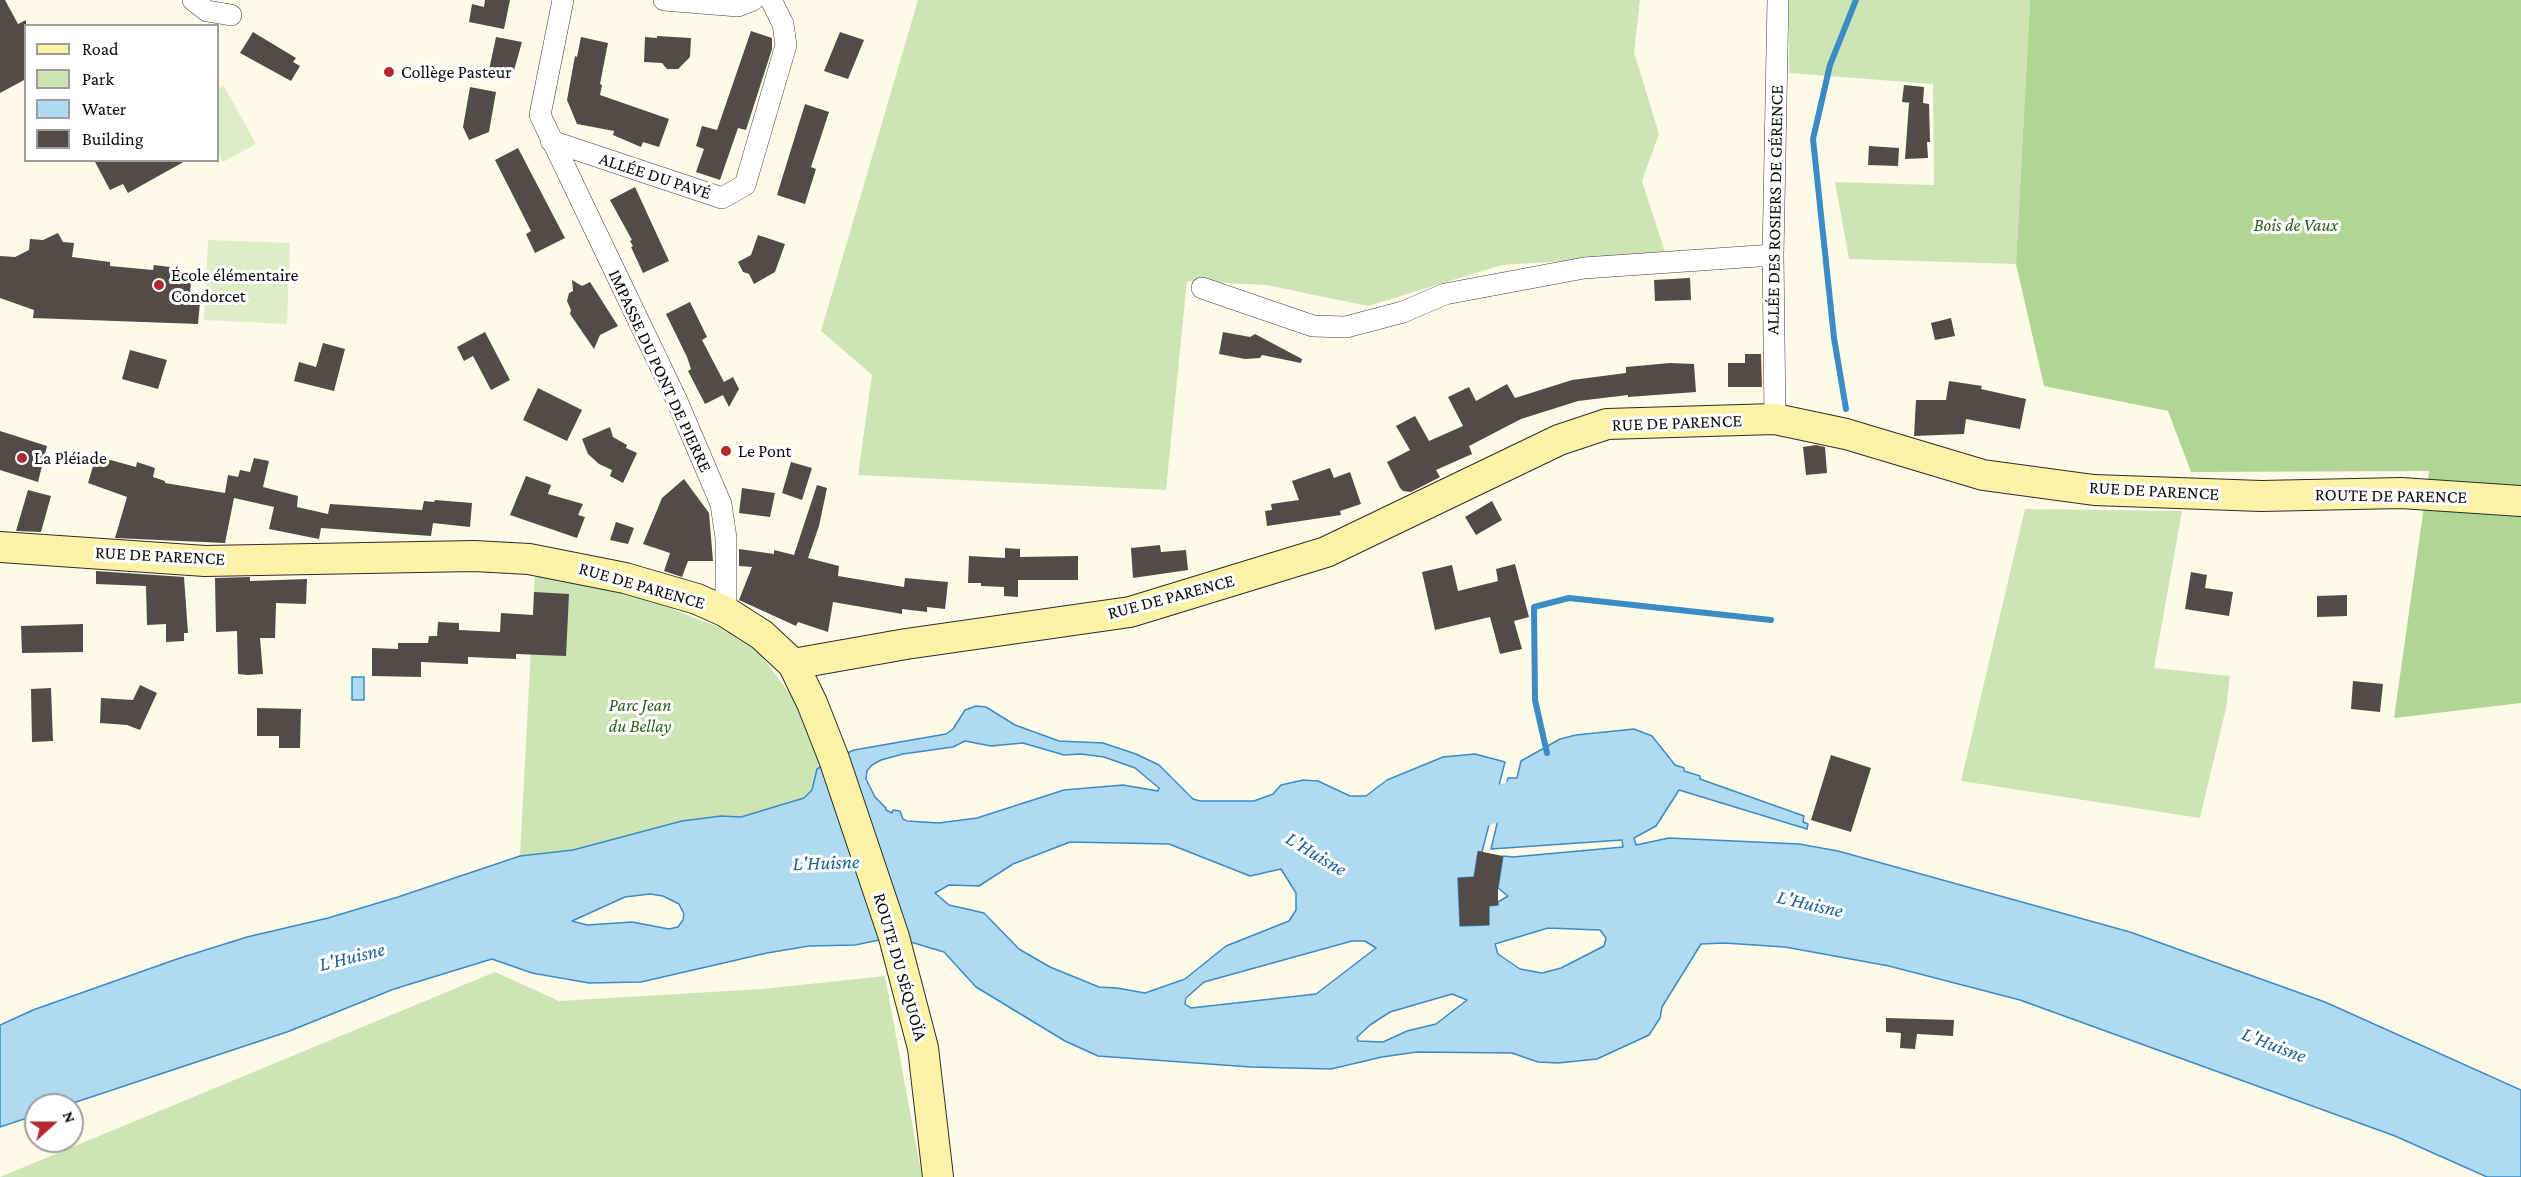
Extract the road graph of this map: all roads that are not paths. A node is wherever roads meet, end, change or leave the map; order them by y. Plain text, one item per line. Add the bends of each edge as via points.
1 (193, 0) edge
2 (563, 0) edge
3 (664, 0) edge
4 (753, 0) edge
5 (771, 0) edge
6 (1778, 0) edge
7 (231, 15) dead end
8 (551, 141) junction
9 (1773, 255) junction
10 (1202, 288) dead end
11 (1775, 419) junction
12 (2261, 496) joint
13 (2521, 501) edge
14 (0, 547) edge
15 (726, 612) junction
16 (793, 664) junction
17 (938, 1177) edge

1 - 7 street via 207,11
2 - 8 street via 540,115
3 - 4 street via 738,6
5 - 8 street, ALLÉE DU PAVÉ via 783,24 786,45 745,185 722,198
6 - 9 street, ALLÉE DES ROSIERS DE GÉRENCE
8 - 15 street, IMPASSE DU PONT DE PIERRE via 677,401 721,504 726,538
9 - 10 street via 1584,268 1444,294 1403,312 1346,327 1312,326
9 - 11 street, ALLÉE DES ROSIERS DE GÉRENCE
11 - 12 street, RUE DE PARENCE via 1846,434 1983,475 2094,490
11 - 16 street, RUE DE PARENCE via 1607,424 1559,440 1326,552 1140,609
12 - 13 street, ROUTE DE PARENCE via 2401,493
14 - 15 street, RUE DE PARENCE via 206,561 474,556 529,559 625,578 697,599
15 - 16 street, RUE DE PARENCE via 762,635
16 - 17 street, ROUTE DU SÉQUOÏA via 834,759 902,964 923,1048

